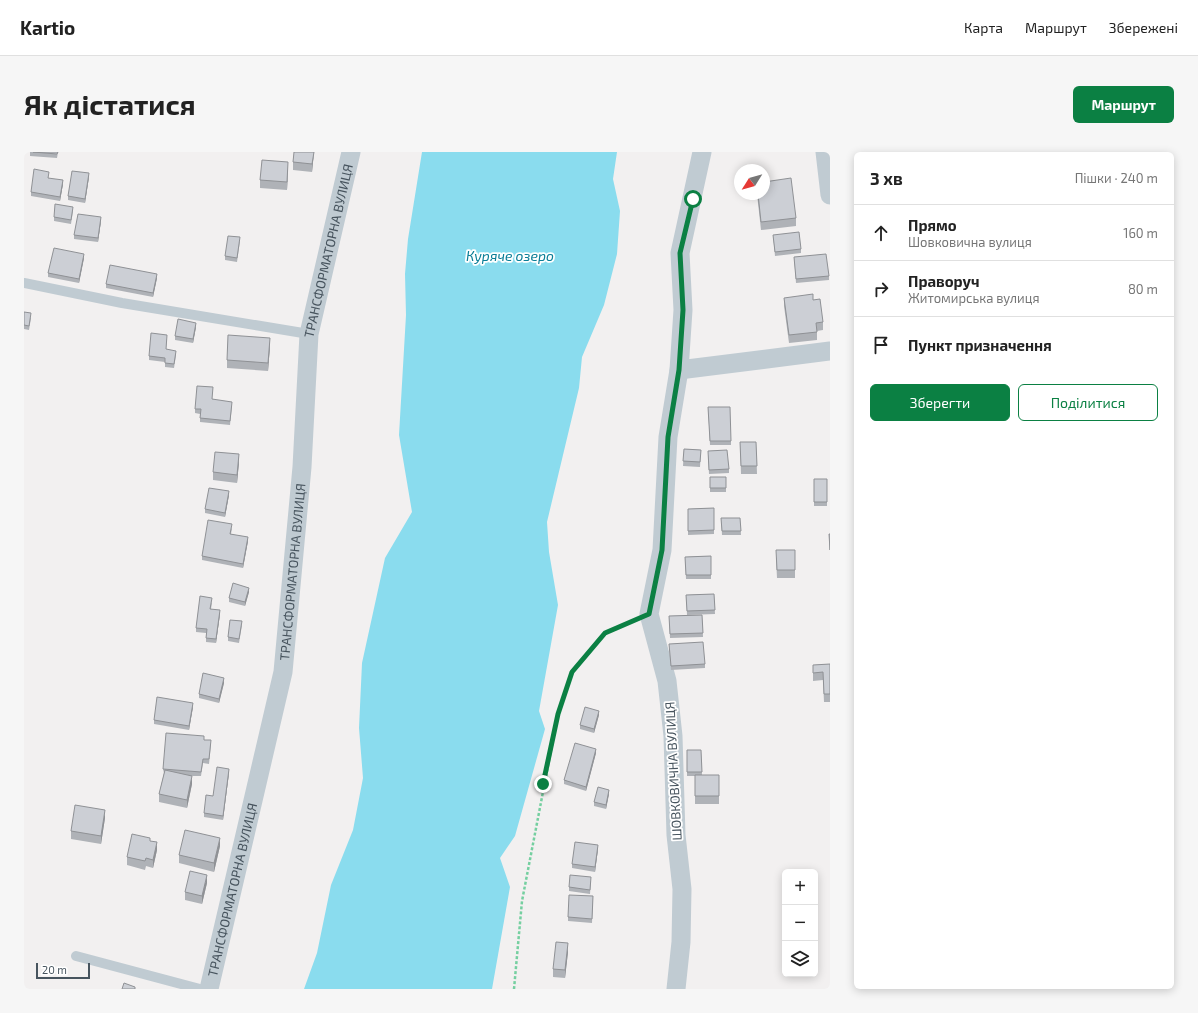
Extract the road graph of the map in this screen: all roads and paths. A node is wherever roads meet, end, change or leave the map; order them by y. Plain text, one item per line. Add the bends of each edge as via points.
1 (350, 152) edge
2 (702, 152) edge
3 (825, 152) edge
4 (830, 196) edge
5 (24, 283) edge
6 (309, 334) junction
7 (830, 350) edge
8 (679, 370) junction
9 (649, 614) junction
10 (76, 956) dead end
11 (200, 989) edge
12 (209, 989) edge
13 (514, 989) edge
14 (676, 989) edge

1 - 6 street, ТРАНСФОРМАТОРНА ВУЛИЦЯ
2 - 8 street, ШОВКОВИЧНА ВУЛИЦЯ via 680,253 683,310
3 - 4 street
5 - 6 lane via 122,303
6 - 12 street, ТРАНСФОРМАТОРНА ВУЛИЦЯ via 302,467 283,672
7 - 8 street
8 - 9 street, ШОВКОВИЧНА ВУЛИЦЯ via 668,437 662,550
9 - 13 path via 605,633 572,672 558,714 523,893
9 - 14 street, ШОВКОВИЧНА ВУЛИЦЯ via 667,681 673,736 676,835 682,889 681,942
10 - 11 lane

